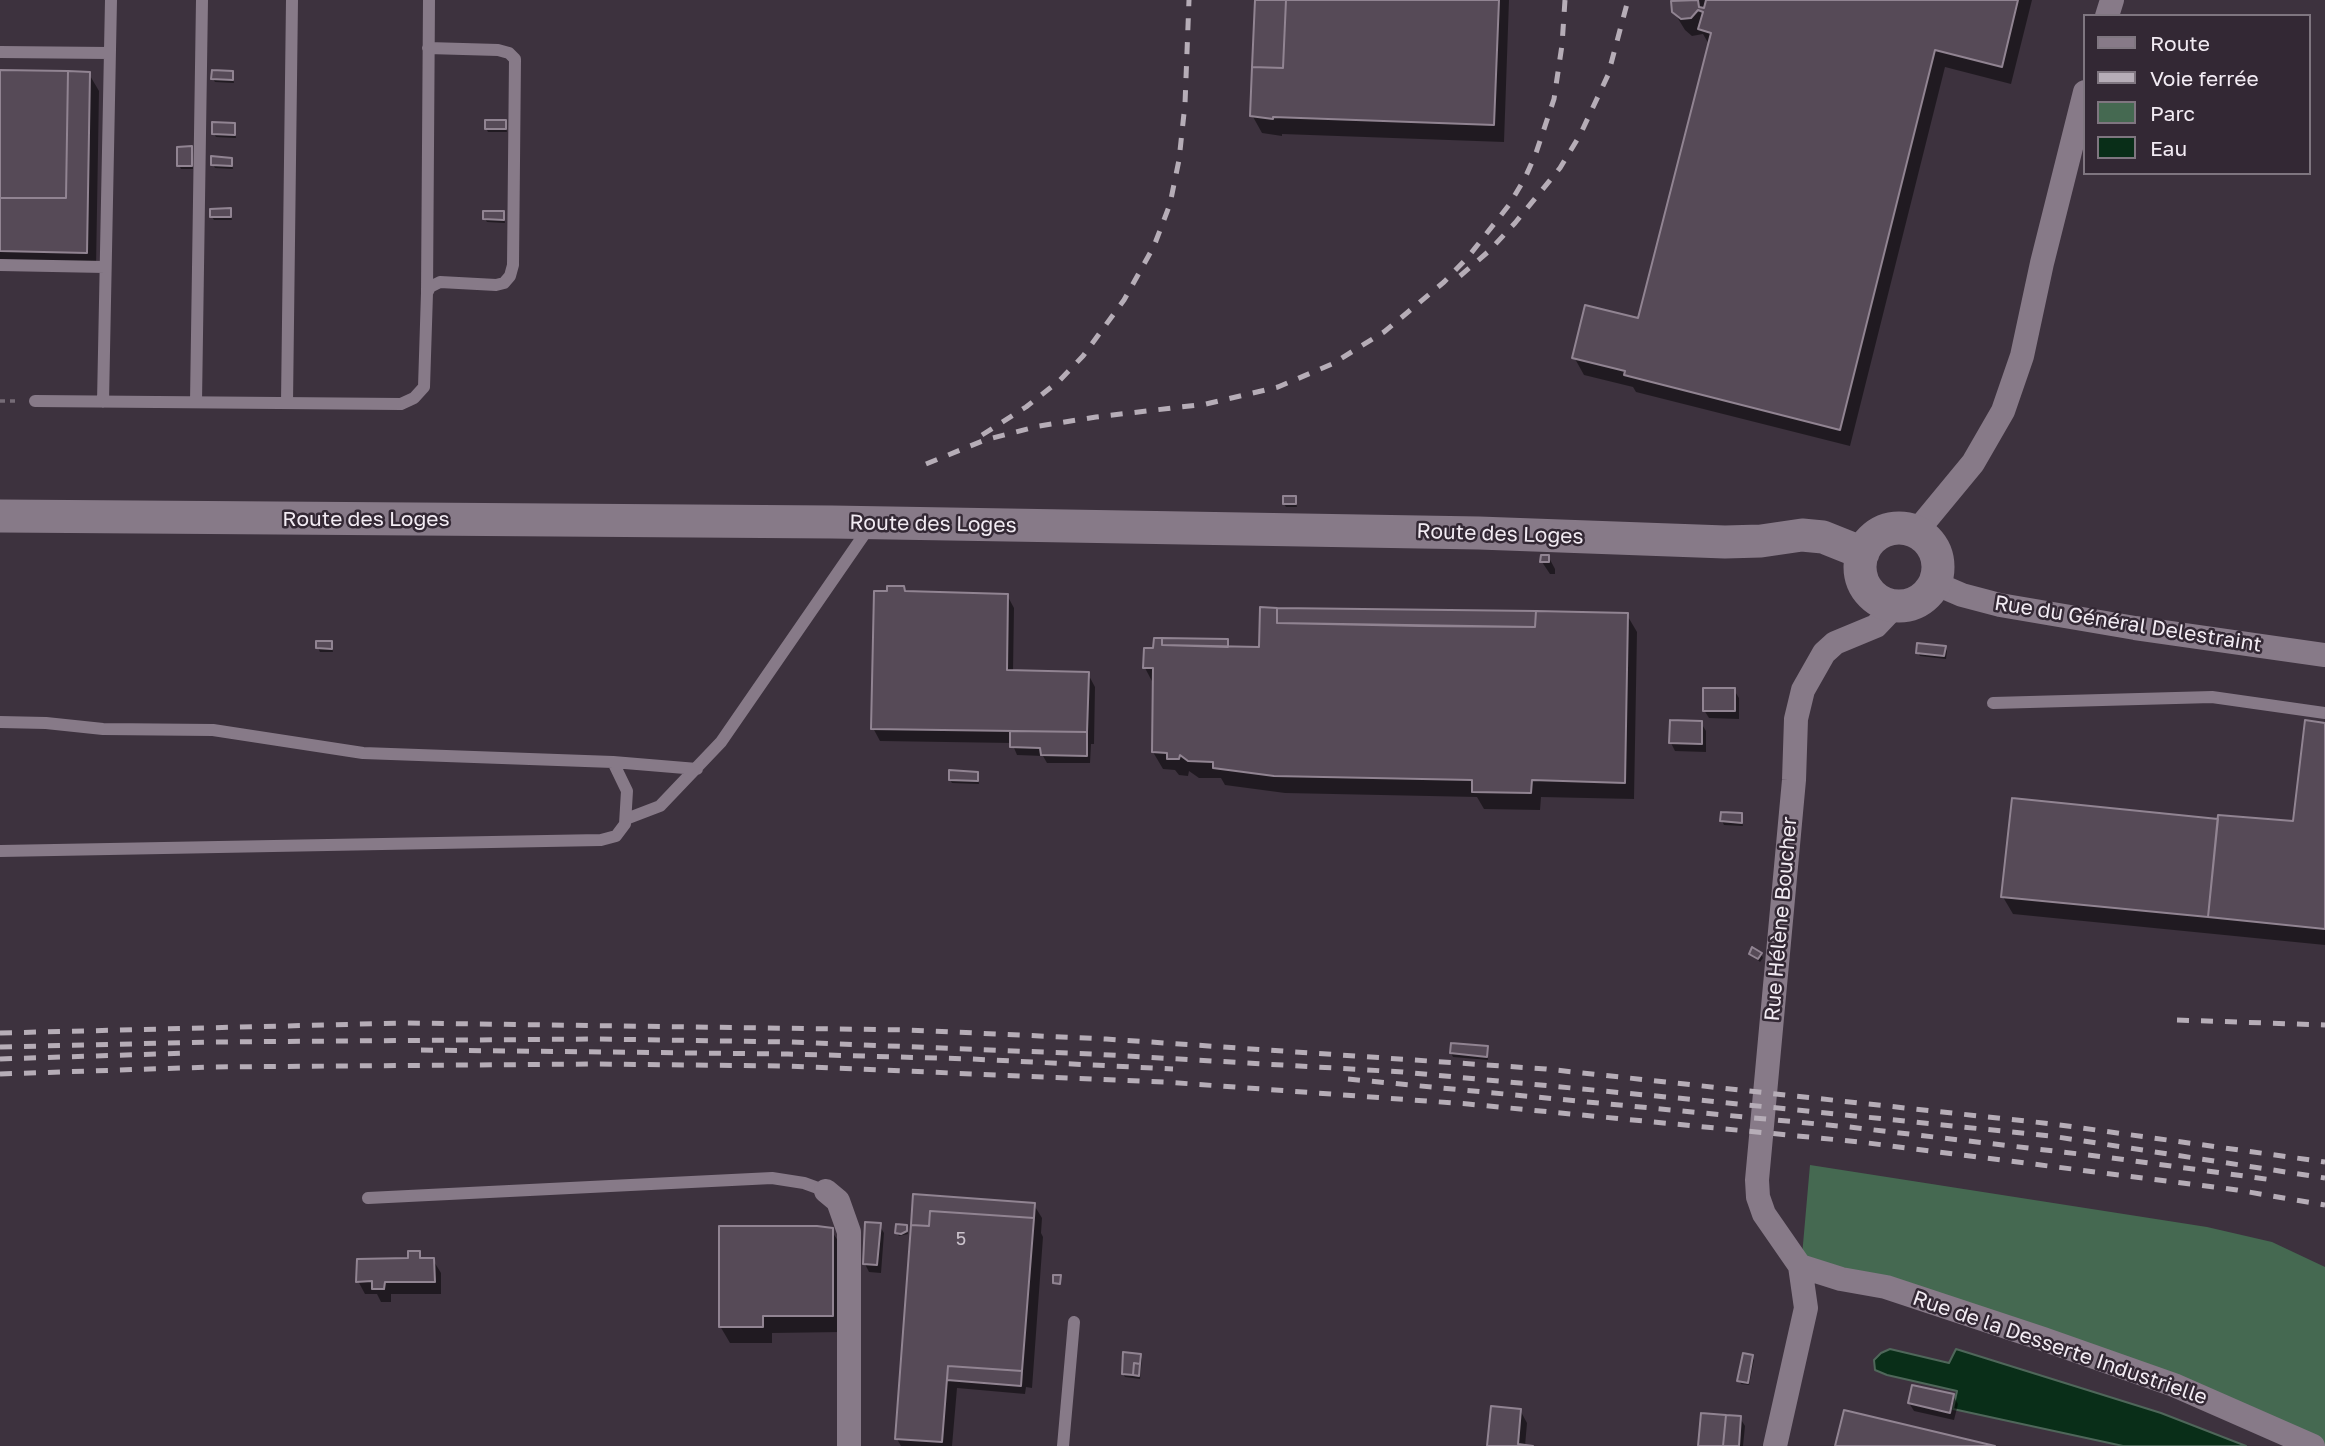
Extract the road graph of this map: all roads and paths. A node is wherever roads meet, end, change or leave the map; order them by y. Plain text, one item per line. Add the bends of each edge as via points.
1 (111, 0) edge
2 (202, 0) edge
3 (292, 0) edge
4 (429, 0) edge
5 (428, 48) junction
6 (0, 52) edge
7 (109, 53) junction
8 (2084, 96) edge
9 (0, 265) edge
10 (105, 267) junction
11 (427, 293) junction
12 (35, 401) dead end
13 (103, 402) junction
14 (196, 402) junction
15 (287, 403) junction
16 (0, 516) edge
17 (872, 523) junction
18 (1916, 532) junction
19 (1863, 553) junction
20 (1934, 583) junction
21 (1895, 606) junction
22 (2325, 655) edge
23 (1993, 703) dead end
24 (2325, 713) edge
25 (0, 722) edge
26 (613, 762) junction
27 (697, 769) junction
28 (626, 819) junction
29 (0, 851) edge
30 (826, 1191) joint
31 (368, 1198) dead end
32 (1800, 1266) junction
33 (1074, 1322) dead end
34 (849, 1446) edge
35 (1063, 1446) edge
36 (1776, 1446) edge
37 (2314, 1446) edge

1 - 7 lane
2 - 14 lane
3 - 15 lane
4 - 5 lane
5 - 11 lane
5 - 11 lane via 498,50 509,53 516,67 510,276 496,285 440,282
6 - 7 lane
7 - 10 lane
8 - 18 street via 2022,356 2003,411 1973,463
9 - 10 lane
10 - 13 lane
11 - 15 lane via 424,387 414,398 401,404
12 - 13 lane
13 - 14 lane
14 - 15 lane
16 - 17 street, Route des Loges
17 - 19 street, Route des Loges via 1479,533 1725,542 1802,535 1824,537
17 - 27 lane via 732,728
18 - 19 street via 1897,528 1877,534
18 - 20 street via 1934,550 1938,562
19 - 21 street via 1861,579 1871,595
20 - 21 street via 1928,594 1912,604
20 - 22 street, Rue du Général Delestraint via 2013,607
21 - 32 street, Rue Hélène Boucher via 1876,626 1835,643 1824,653 1803,690 1796,719 1757,1165 1758,1197 1764,1214
23 - 24 lane via 2212,697
25 - 26 lane via 213,730 363,753
26 - 27 lane
26 - 28 lane via 627,792
27 - 28 lane via 660,806
28 - 29 lane via 617,836 601,840
30 - 31 lane via 772,1178
30 - 34 street via 838,1201 849,1232
32 - 36 street via 1806,1308
32 - 37 street, Rue de la Desserte Industrielle via 1886,1287 2135,1371
33 - 35 lane

